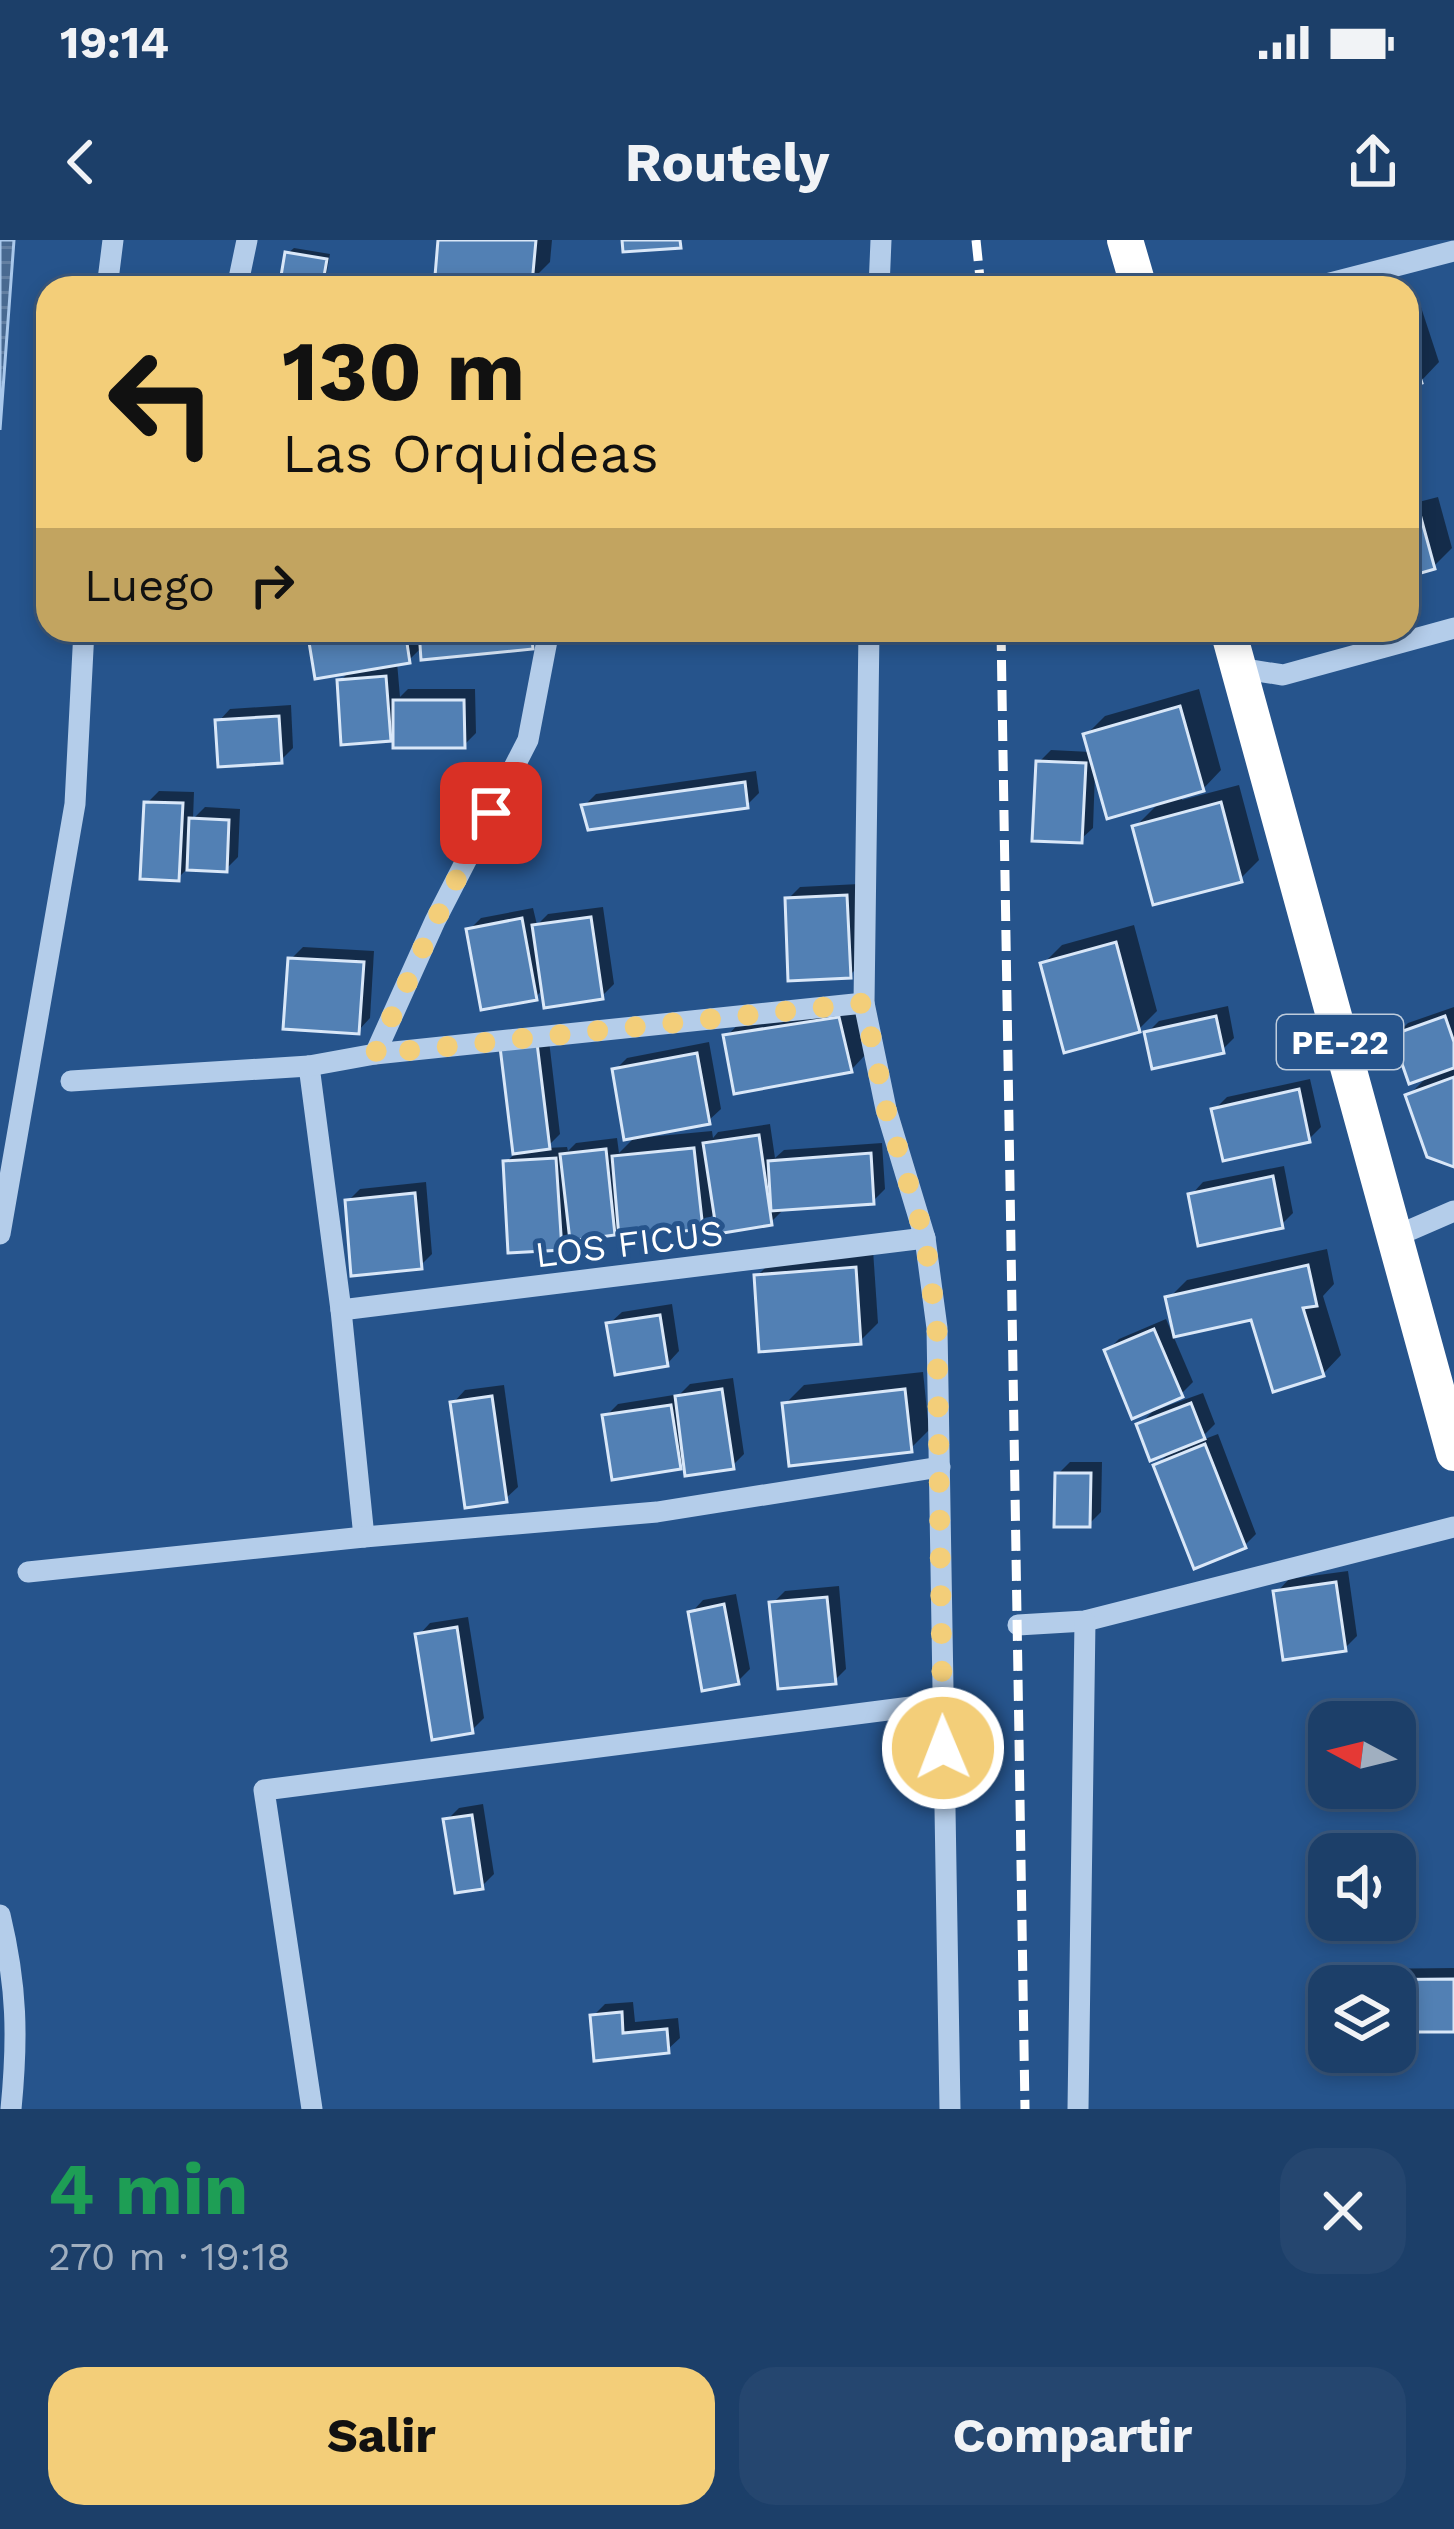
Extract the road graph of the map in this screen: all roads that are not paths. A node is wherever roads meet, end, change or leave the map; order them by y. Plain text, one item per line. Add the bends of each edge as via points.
1 (113, 240) edge
2 (247, 240) edge
3 (881, 240) edge
4 (1125, 240) edge
5 (1454, 251) edge
6 (108, 276) edge
7 (240, 276) edge
8 (880, 276) edge
9 (1136, 276) edge
10 (1357, 276) edge
11 (1454, 628) edge
12 (1419, 638) edge
13 (83, 642) edge
14 (546, 642) edge
15 (868, 642) edge
16 (1231, 642) edge
17 (1403, 642) edge
18 (1238, 668) junction
19 (864, 1003) junction
20 (375, 1054) junction
21 (309, 1066) junction
22 (71, 1081) dead end
23 (1454, 1211) edge
24 (0, 1234) edge
25 (925, 1238) junction
26 (1394, 1238) junction
27 (341, 1310) junction
28 (1454, 1453) edge
29 (940, 1467) junction
30 (1454, 1526) edge
31 (364, 1537) junction
32 (28, 1572) dead end
33 (1085, 1622) junction
34 (1018, 1625) dead end
35 (942, 1703) junction
36 (0, 1916) edge
37 (10, 2109) edge
38 (312, 2109) edge
39 (950, 2109) edge
40 (1078, 2109) edge

1 - 6 street
2 - 7 street
3 - 8 street
4 - 9 highway
5 - 10 street
11 - 12 street
13 - 24 street via 75,804
14 - 20 street via 528,740
15 - 19 street
16 - 18 highway, PE-22
17 - 18 street via 1283,675
18 - 26 highway, PE-22
19 - 20 street
19 - 25 street
20 - 21 street
21 - 22 street
21 - 27 street
23 - 26 street
25 - 27 street, LOS FICUS
25 - 29 street via 937,1328
26 - 28 highway, PE-22
27 - 31 street
29 - 31 street via 657,1512
29 - 35 street
30 - 33 street
31 - 32 street
33 - 34 street
33 - 40 street
35 - 38 street via 265,1790
35 - 39 street
36 - 37 street via 18,2042

